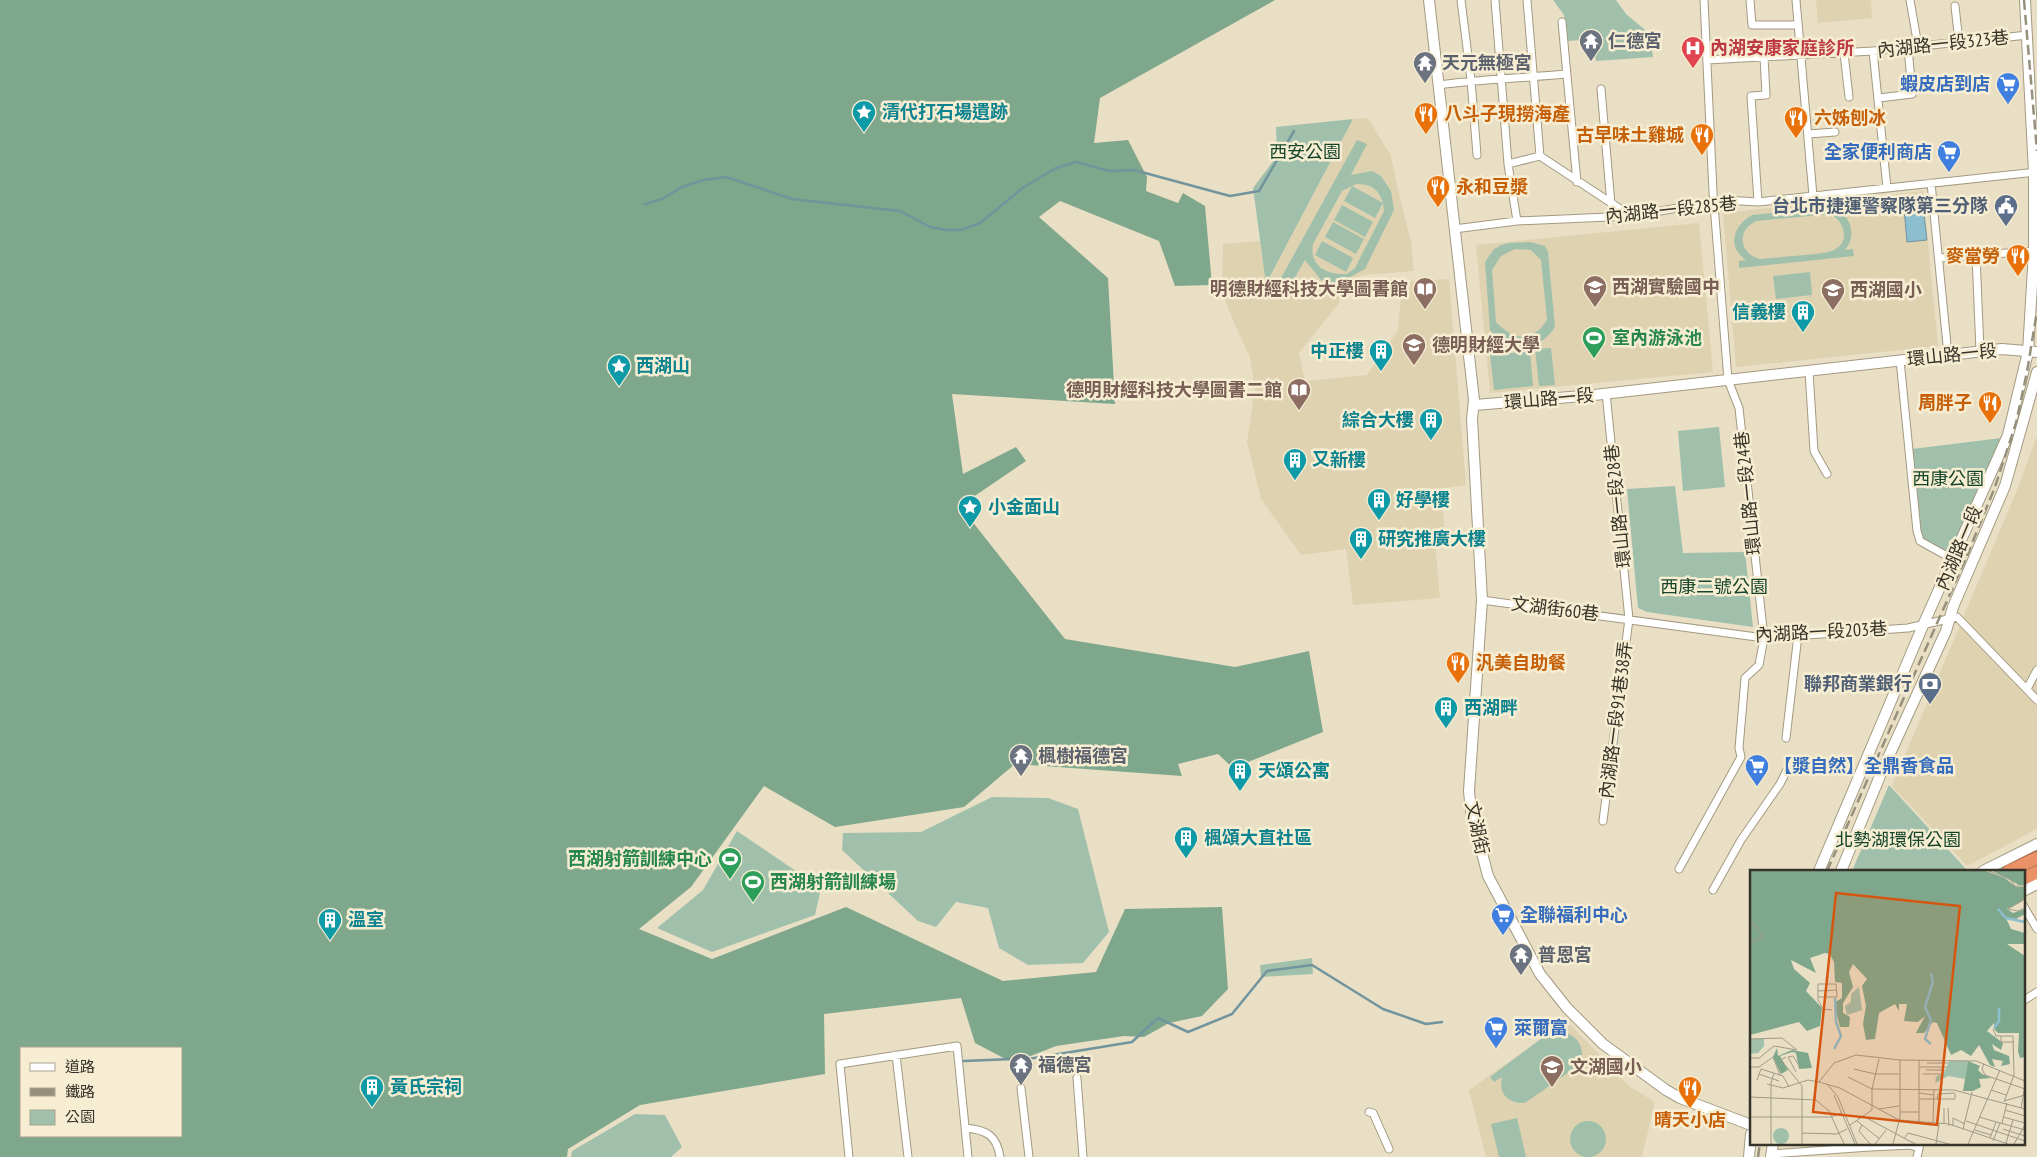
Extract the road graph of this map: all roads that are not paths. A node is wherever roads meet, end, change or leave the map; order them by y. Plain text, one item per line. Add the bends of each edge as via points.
1 (1429, 0) edge
2 (1461, 0) edge
3 (1495, 0) edge
4 (1528, 0) edge
5 (1704, 0) edge
6 (1750, 0) edge
7 (1796, 0) edge
8 (1910, 0) edge
9 (2025, 0) edge
10 (1955, 6) dead end
11 (1562, 22) dead end
12 (1798, 25) junction
13 (2028, 35) junction
14 (1959, 42) junction
15 (1918, 46) junction
16 (1908, 47) junction
17 (1873, 51) junction
18 (1844, 53) junction
19 (1801, 56) junction
20 (1764, 57) junction
21 (1708, 60) junction
22 (1566, 74) junction
23 (1533, 77) junction
24 (1471, 80) junction
25 (1502, 80) junction
26 (1438, 85) junction
27 (1601, 89) dead end
28 (1849, 97) dead end
29 (1879, 98) junction
30 (1835, 132) dead end
31 (1809, 134) junction
32 (1477, 155) dead end
33 (1540, 156) junction
34 (1508, 164) junction
35 (2036, 172) edge
36 (1577, 182) junction
37 (1931, 183) junction
38 (1887, 188) junction
39 (1813, 196) junction
40 (1714, 201) junction
41 (1758, 202) junction
42 (1611, 204) junction
43 (1631, 216) junction
44 (1517, 221) junction
45 (1454, 229) junction
46 (2034, 251) junction
47 (1976, 255) junction
48 (1939, 258) junction
49 (1980, 351) junction
50 (2033, 352) edge
51 (1948, 355) junction
52 (1900, 360) junction
53 (1809, 371) junction
54 (2037, 372) edge
55 (1728, 380) junction
56 (1606, 394) junction
57 (1474, 405) junction
58 (1827, 474) dead end
59 (1954, 560) junction
60 (1482, 600) junction
61 (1951, 617) junction
62 (1629, 619) junction
63 (1924, 623) junction
64 (1798, 635) junction
65 (1764, 638) junction
66 (2037, 670) edge
67 (2027, 689) junction
68 (2037, 700) edge
69 (1786, 738) dead end
70 (1787, 770) dead end
71 (1603, 821) dead end
72 (2037, 844) edge
73 (2037, 858) edge
74 (1679, 868) dead end
75 (1820, 870) edge
76 (1841, 870) edge
77 (1986, 870) edge
78 (2012, 870) edge
79 (2037, 872) edge
80 (2024, 878) edge
81 (2037, 884) edge
82 (1713, 890) dead end
83 (2024, 890) edge
84 (2024, 907) edge
85 (2037, 929) edge
86 (2037, 992) edge
87 (2024, 1000) edge
88 (896, 1055) junction
89 (1077, 1078) dead end
90 (1021, 1088) dead end
91 (1369, 1112) dead end
92 (1750, 1125) edge
93 (966, 1128) junction
94 (1750, 1142) edge
95 (1920, 1146) edge
96 (1390, 1149) dead end
97 (1771, 1156) edge
98 (849, 1157) edge
99 (908, 1157) edge
100 (968, 1157) edge
101 (1000, 1157) edge
102 (1029, 1157) edge
103 (1083, 1157) edge
104 (1748, 1157) edge
105 (1917, 1157) edge

1 - 26 street
2 - 24 street
3 - 25 street
4 - 23 street
5 - 21 street, 環山路一段24巷
6 - 12 street via 1752,25
7 - 12 street
8 - 15 street
9 - 13 street, 內湖路一段
10 - 14 street
11 - 22 street
12 - 19 street
13 - 14 street, 內湖路一段323巷
13 - 35 street, 內湖路一段
14 - 15 street, 內湖路一段323巷
15 - 16 street, 內湖路一段323巷
16 - 17 street, 內湖路一段323巷
16 - 29 street via 1912,94
17 - 18 street, 內湖路一段323巷
17 - 29 street
18 - 19 street, 內湖路一段323巷
18 - 28 street
19 - 20 street, 內湖路一段323巷
19 - 31 street
20 - 21 street, 內湖路一段323巷
20 - 41 street via 1766,95 1751,96
21 - 40 street, 環山路一段24巷
22 - 23 street
22 - 36 street
23 - 25 street
23 - 33 street
24 - 25 street
24 - 26 street
24 - 32 street
25 - 34 street
26 - 45 street
27 - 42 street
29 - 38 street
30 - 31 street
31 - 39 street
33 - 34 street
33 - 36 street
34 - 44 street
35 - 37 street, 內湖路一段285巷
35 - 46 street, 內湖路一段
36 - 42 street
37 - 38 street, 內湖路一段285巷
37 - 48 street
38 - 39 street, 內湖路一段285巷
39 - 41 street, 內湖路一段285巷
40 - 41 street, 內湖路一段285巷
40 - 43 street, 內湖路一段285巷
40 - 55 street, 環山路一段24巷
42 - 43 street
43 - 44 street, 內湖路一段285巷
44 - 45 street, 內湖路一段285巷
45 - 57 street
46 - 47 street
46 - 50 street, 內湖路一段
47 - 48 street
47 - 49 street
48 - 51 street
49 - 50 street, 環山路一段
49 - 51 street, 環山路一段
50 - 59 street, 內湖路一段 via 2008,435
51 - 52 street, 環山路一段
52 - 53 street, 環山路一段
52 - 59 street via 1916,531 1920,541
53 - 55 street, 環山路一段
53 - 58 street via 1814,451
54 - 61 street, 內湖路一段 via 2006,486
55 - 56 street, 環山路一段
55 - 65 street, 環山路一段24巷 via 1739,408
56 - 57 street, 環山路一段
56 - 62 street, 環山路一段28巷
57 - 60 street, 文湖街 via 1472,419
59 - 63 street, 內湖路一段
60 - 62 street, 文湖街60巷
60 - 92 street, 文湖街 via 1469,791 1488,876 1540,974 1603,1044 1680,1098
61 - 63 street, 內湖路一段203巷
61 - 67 street via 1957,617
61 - 76 street, 內湖路一段
62 - 65 street, 內湖路一段203巷
62 - 71 street, 內湖路一段91巷38弄
63 - 64 street, 內湖路一段203巷 via 1908,628
63 - 75 street, 內湖路一段
64 - 65 street, 內湖路一段203巷
64 - 69 street
65 - 74 street, 環山路一段24巷 via 1759,665 1745,678 1738,748 1741,757
66 - 67 street
67 - 68 street
70 - 82 street
72 - 77 street
73 - 78 highway
79 - 80 highway
81 - 83 street
84 - 85 street
86 - 87 street
88 - 93 street via 957,1046
88 - 98 street via 840,1064
88 - 99 street
89 - 103 street
90 - 102 street
91 - 96 street via 1373,1113
93 - 100 street
93 - 101 street via 978,1129 994,1138
94 - 104 street
95 - 97 street
95 - 105 street

